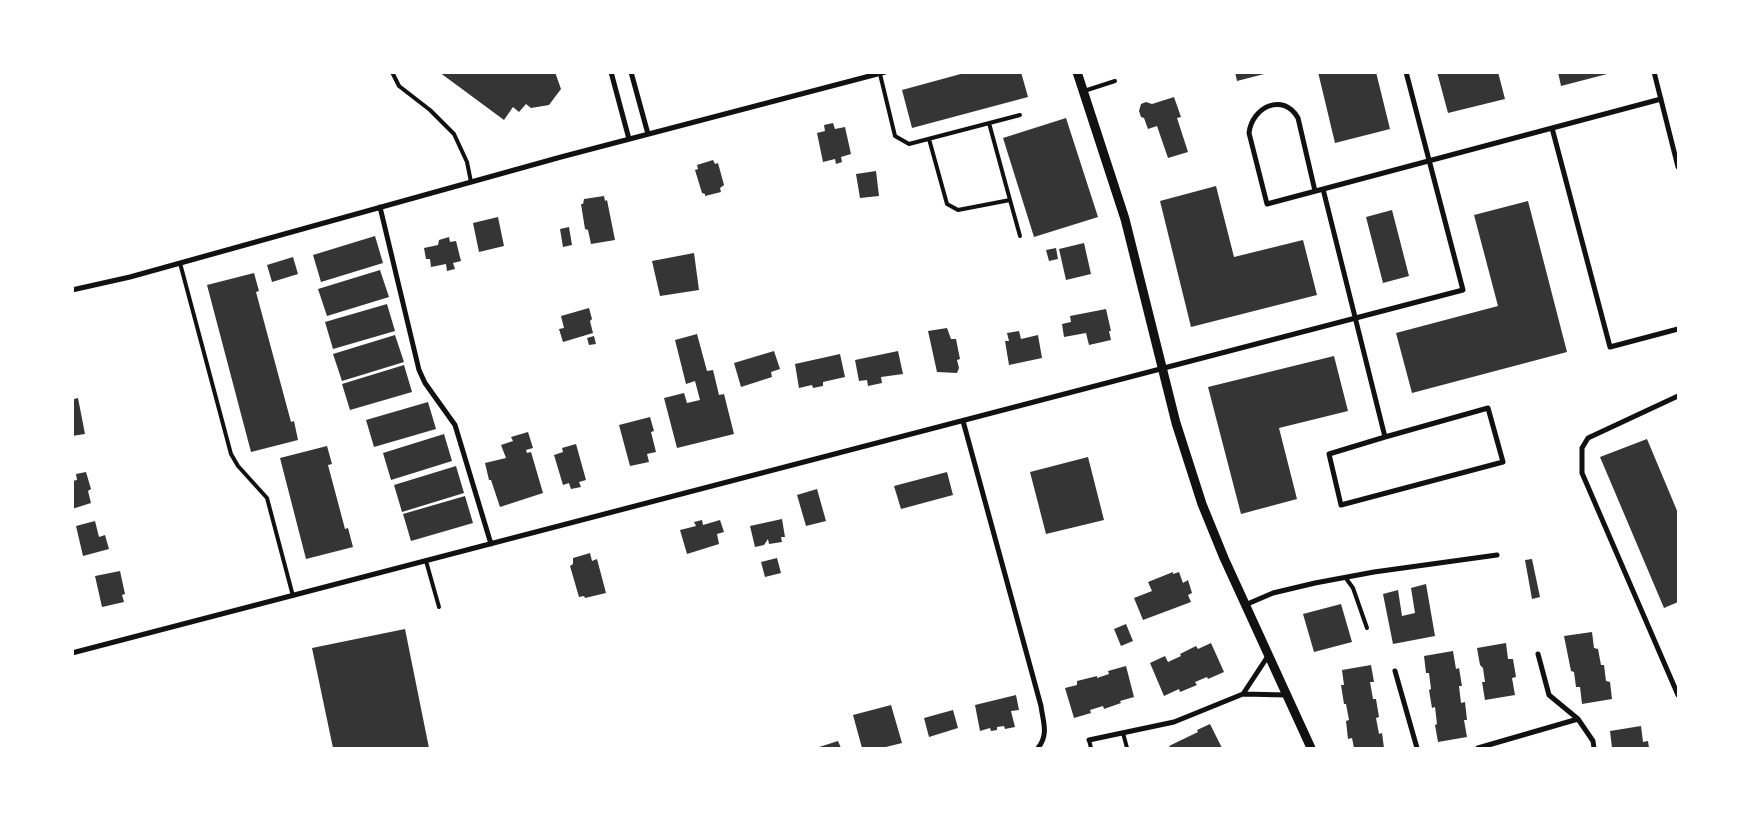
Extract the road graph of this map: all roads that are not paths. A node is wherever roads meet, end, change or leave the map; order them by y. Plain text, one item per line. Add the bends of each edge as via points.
1 (392, 72) edge
2 (611, 72) edge
3 (631, 72) edge
4 (1077, 72) edge
5 (1406, 72) edge
6 (1654, 72) edge
7 (882, 73) edge
8 (1115, 82) dead end
9 (1084, 91) junction
10 (1661, 99) junction
11 (1020, 115) dead end
12 (989, 123) junction
13 (1552, 128) junction
14 (648, 134) junction
15 (629, 139) junction
16 (929, 139) junction
17 (1429, 160) junction
18 (1678, 167) edge
19 (471, 182) junction
20 (1323, 189) junction
21 (1315, 191) junction
22 (1010, 200) junction
23 (380, 207) junction
24 (1020, 236) dead end
25 (180, 263) junction
26 (72, 290) edge
27 (1355, 319) junction
28 (1678, 328) edge
29 (1162, 368) junction
30 (1678, 396) edge
31 (963, 421) junction
32 (1385, 437) junction
33 (491, 544) junction
34 (1497, 555) dead end
35 (426, 561) junction
36 (1345, 577) junction
37 (293, 596) junction
38 (1245, 605) junction
39 (439, 607) dead end
40 (1367, 628) dead end
41 (72, 653) edge
42 (1538, 654) dead end
43 (1268, 656) junction
44 (1395, 671) dead end
45 (1243, 694) junction
46 (1286, 695) junction
47 (1678, 695) edge
48 (1578, 719) junction
49 (1123, 733) junction
50 (1089, 740) joint
51 (1038, 748) edge
52 (1090, 748) edge
53 (1127, 748) edge
54 (1311, 748) edge
55 (1418, 748) edge
56 (1478, 748) edge
57 (1594, 748) edge

1 - 19 lane via 399,86 454,134
2 - 15 street
3 - 14 street
4 - 9 street
5 - 17 street
6 - 10 street
7 - 14 street
7 - 16 lane via 895,136 909,144
8 - 9 lane
9 - 29 street via 1125,219
10 - 13 street
10 - 18 street
11 - 12 lane
12 - 16 lane
12 - 22 lane
13 - 17 street
13 - 28 street via 1610,347
14 - 15 street
15 - 19 street
16 - 22 lane via 947,204 958,210
17 - 20 street
17 - 27 street via 1463,290
19 - 23 street
20 - 21 street
20 - 27 street
21 - 21 street via 1294,111 1285,106 1264,108 1250,123 1249,134 1267,204
22 - 24 lane
23 - 25 street
23 - 33 street via 419,370 455,424
25 - 26 street
25 - 37 lane via 231,454 267,498
27 - 29 street
27 - 32 street
29 - 31 street
29 - 38 street via 1202,504
30 - 47 street via 1588,438 1582,448 1582,473
31 - 33 street
31 - 51 street via 1041,706 1045,734
32 - 32 street via 1329,454 1341,505 1503,462 1488,408
33 - 35 street
34 - 36 street
35 - 37 street
35 - 39 lane
36 - 38 street via 1273,593
36 - 40 lane via 1353,588
37 - 41 street
38 - 43 street
42 - 48 street via 1549,695
43 - 45 street
43 - 46 street
44 - 55 street
45 - 46 street
45 - 49 street via 1174,722
46 - 54 street
48 - 56 street
48 - 57 street via 1593,741
49 - 50 street
49 - 53 lane
50 - 52 lane

